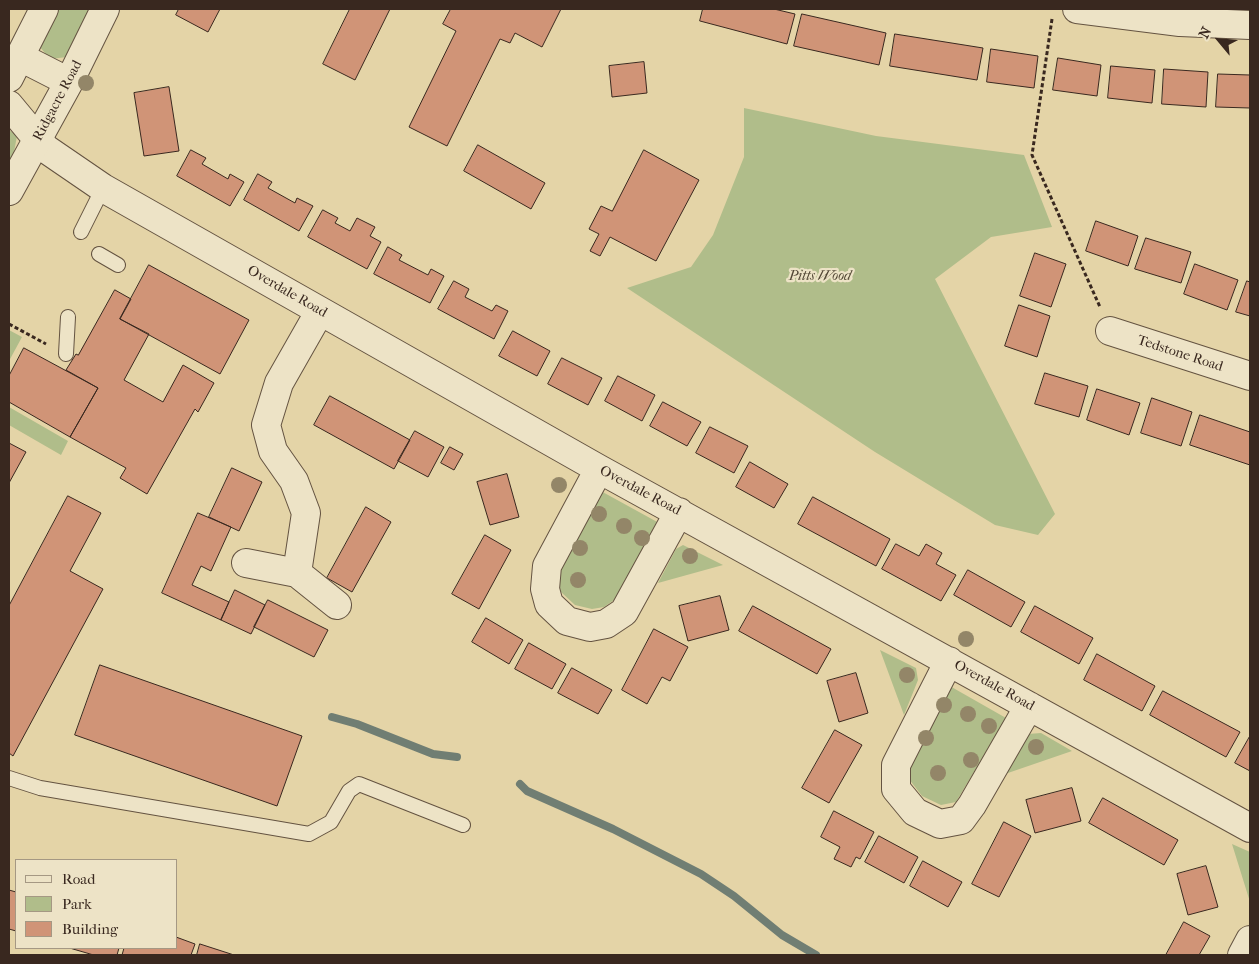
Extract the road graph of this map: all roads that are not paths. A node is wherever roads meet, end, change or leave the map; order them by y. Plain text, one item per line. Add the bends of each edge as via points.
1 (44, 9) edge
2 (105, 9) edge
3 (1077, 9) edge
4 (1250, 25) edge
5 (12, 62) edge
6 (69, 82) junction
7 (9, 105) edge
8 (38, 140) junction
9 (103, 188) junction
10 (9, 192) edge
11 (81, 232) dead end
12 (99, 254) dead end
13 (118, 266) dead end
14 (320, 311) junction
15 (68, 317) dead end
16 (1110, 331) road end
17 (66, 354) road end
18 (1250, 376) edge
19 (599, 468) junction
20 (679, 512) junction
21 (246, 563) dead end
22 (297, 573) junction
23 (337, 605) dead end
24 (949, 661) junction
25 (1029, 706) junction
26 (9, 778) edge
27 (463, 825) dead end
28 (1250, 828) edge
29 (1250, 940) edge
30 (1242, 955) edge

1 - 5 street
2 - 6 street, Ridgacre Road
3 - 4 street via 1180,22
5 - 6 street
6 - 8 street, Ridgacre Road
7 - 8 street, Overdale Road
8 - 9 street, Overdale Road
8 - 10 street, Ridgacre Road
9 - 11 lane
9 - 14 street, Overdale Road
12 - 13 lane
14 - 19 street, Overdale Road
14 - 22 street via 279,383 266,425 273,451 294,481 306,513
15 - 17 lane
16 - 18 street, Tedstone Road
19 - 20 street, Overdale Road
19 - 20 street via 547,566 544,589 549,604 567,621 590,627 606,624 624,612
20 - 24 street, Overdale Road
21 - 22 street
22 - 23 street
24 - 25 street, Overdale Road
24 - 25 street via 896,765 896,789 915,812 940,824 961,820
25 - 28 street, Overdale Road
26 - 27 lane via 40,788 309,834 331,822 349,790 360,784
29 - 30 street

